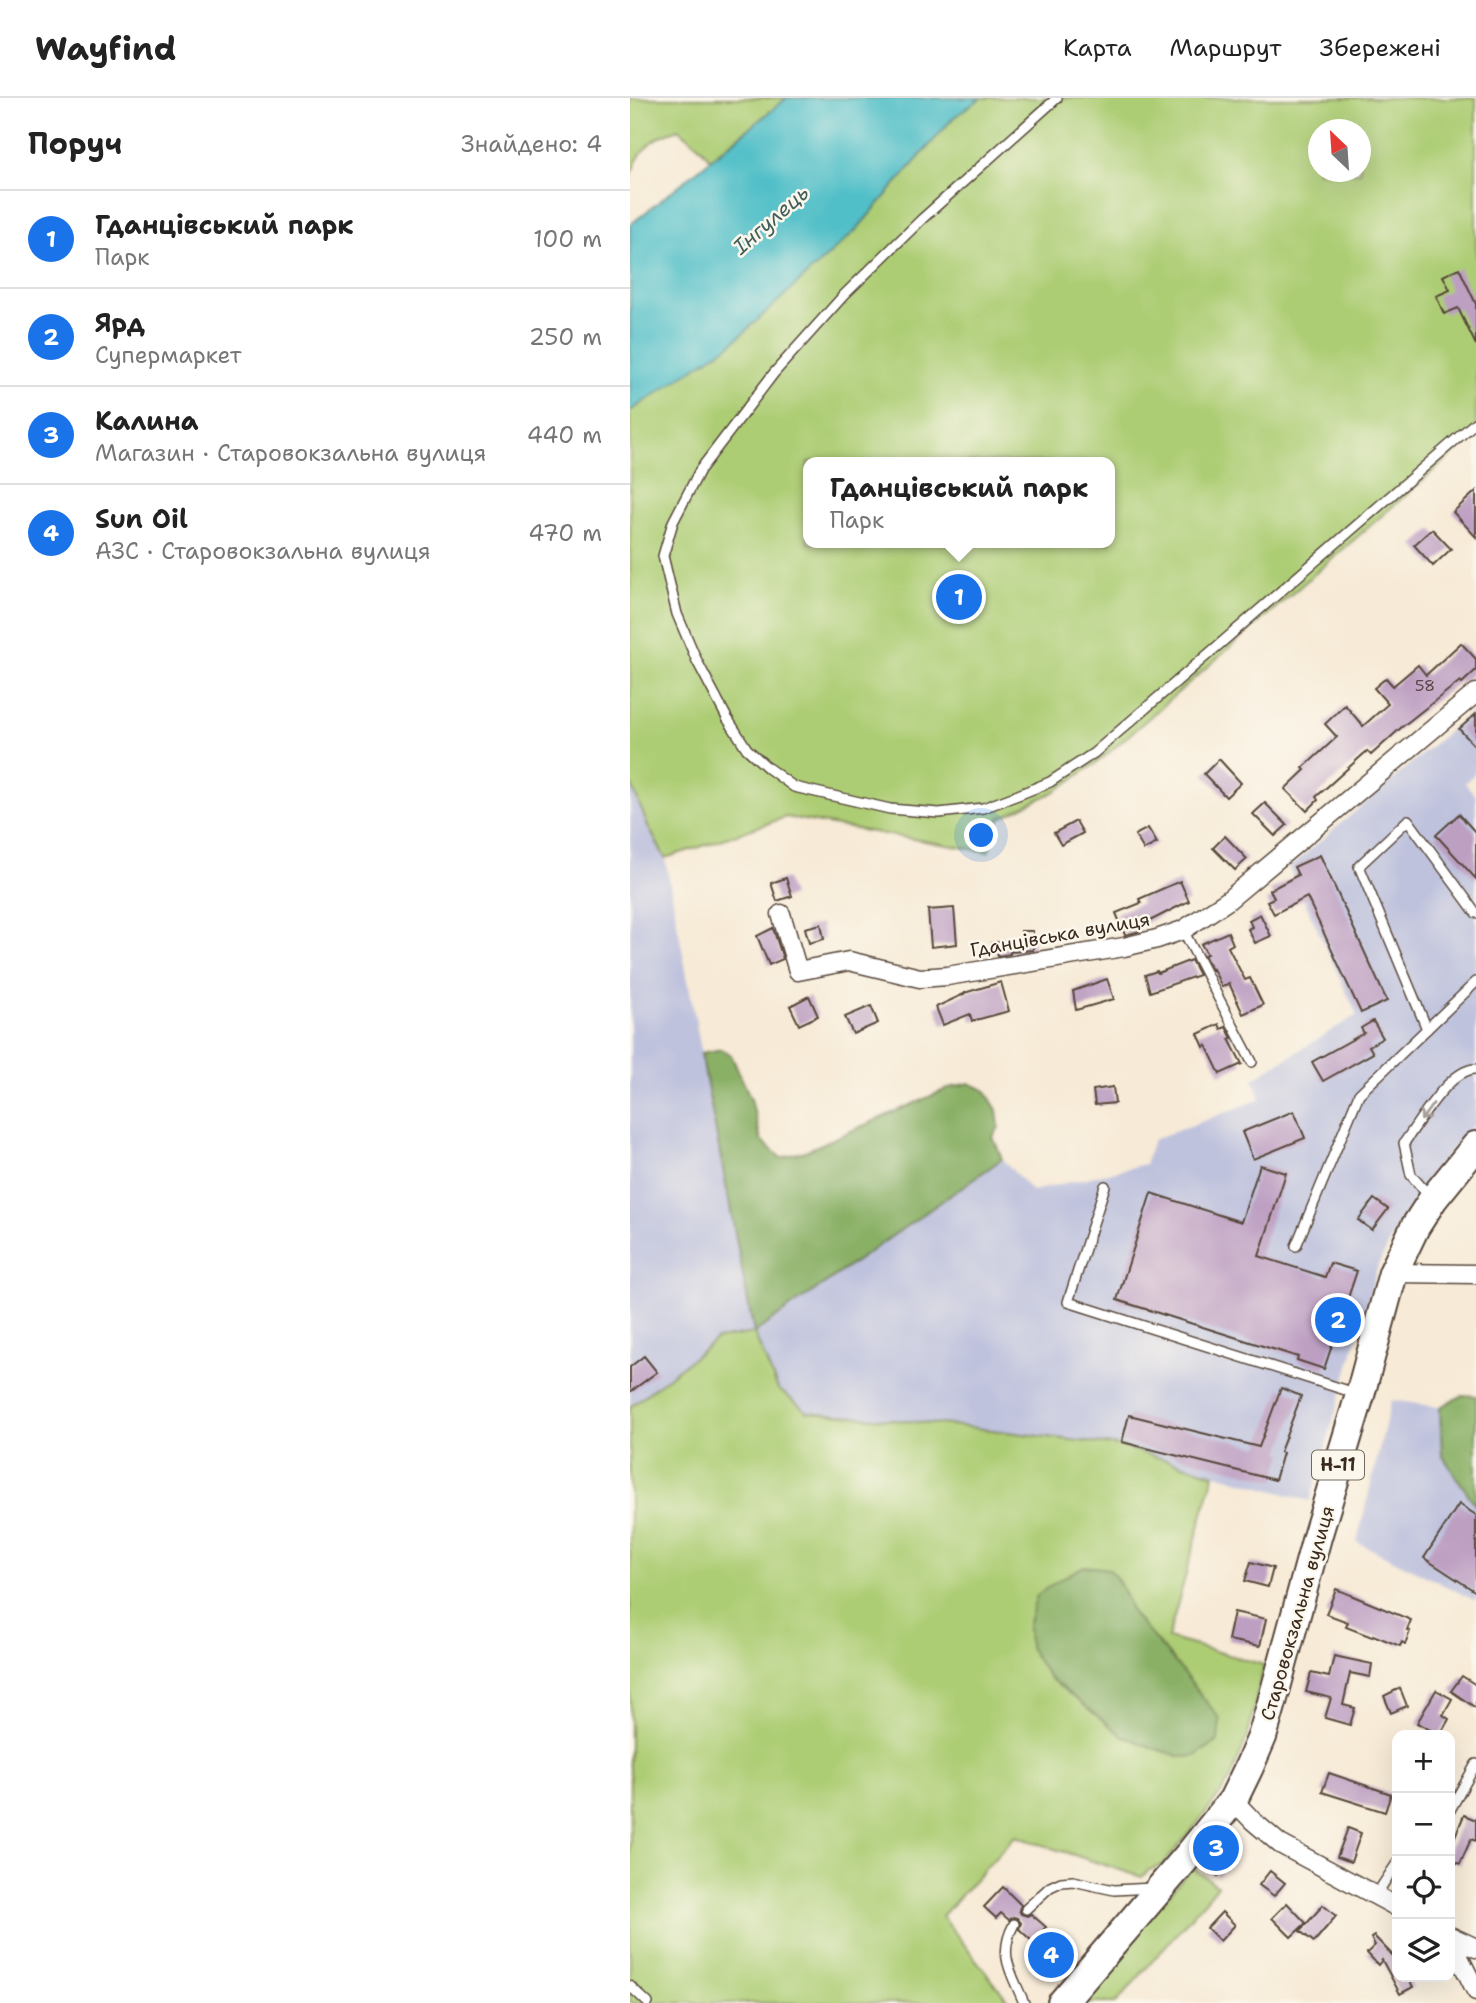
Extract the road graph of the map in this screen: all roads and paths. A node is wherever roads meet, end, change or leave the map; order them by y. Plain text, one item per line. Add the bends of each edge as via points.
1 (1057, 98) edge
2 (1476, 422) edge
3 (1476, 693) edge
4 (1476, 913) edge
5 (781, 914) dead end
6 (1183, 930) junction
7 (1476, 982) edge
8 (1427, 1029) junction
9 (1252, 1062) dead end
10 (1476, 1069) edge
11 (1476, 1146) edge
12 (1105, 1186) dead end
13 (1433, 1199) junction
14 (1296, 1246) dead end
15 (1393, 1273) junction
16 (1476, 1274) edge
17 (1360, 1395) junction
18 (1476, 1764) edge
19 (1233, 1800) junction
20 (1455, 1801) edge
21 (1392, 1871) edge
22 (1160, 1887) junction
23 (1376, 1895) junction
24 (1392, 1904) edge
25 (1026, 1909) dead end
26 (1014, 1924) dead end
27 (1455, 1939) edge
28 (1455, 1947) edge
29 (1476, 1948) edge
30 (630, 1986) edge
31 (1476, 1991) edge
32 (648, 2003) edge
33 (1024, 2003) edge
34 (1062, 2003) edge

1 - 2 lane via 922,219 813,329 700,470 673,522 663,556 677,614 727,718 747,749 768,768 794,787 890,809 939,813 983,808 1050,782 1094,753
3 - 6 street, Гданцівська вулиця via 1227,901
4 - 8 lane via 1408,820 1359,866
5 - 6 street, Гданцівська вулиця via 798,971 849,961 920,978 1124,947
6 - 9 lane
7 - 8 lane
8 - 14 lane via 1359,1094
10 -> 13 lane via 1449,1082 1404,1143 1411,1175
11 - 13 main road, Старовокзальна вулиця / Н-11
12 - 17 lane via 1068,1302
13 - 15 main road, Старовокзальна вулиця / Н-11
15 - 16 street
15 - 17 main road, Старовокзальна вулиця / Н-11
17 - 19 main road, Старовокзальна вулиця / Н-11 via 1262,1737
18 - 20 lane
19 - 22 main road, Старовокзальна вулиця / Н-11
19 - 23 street via 1280,1844
21 - 23 lane
22 - 25 lane via 1129,1891 1061,1882
22 - 34 main road, Старовокзальна вулиця / Н-11
23 - 24 street
26 - 33 lane via 1005,1950
27 - 29 street
28 - 31 street
30 - 32 lane

